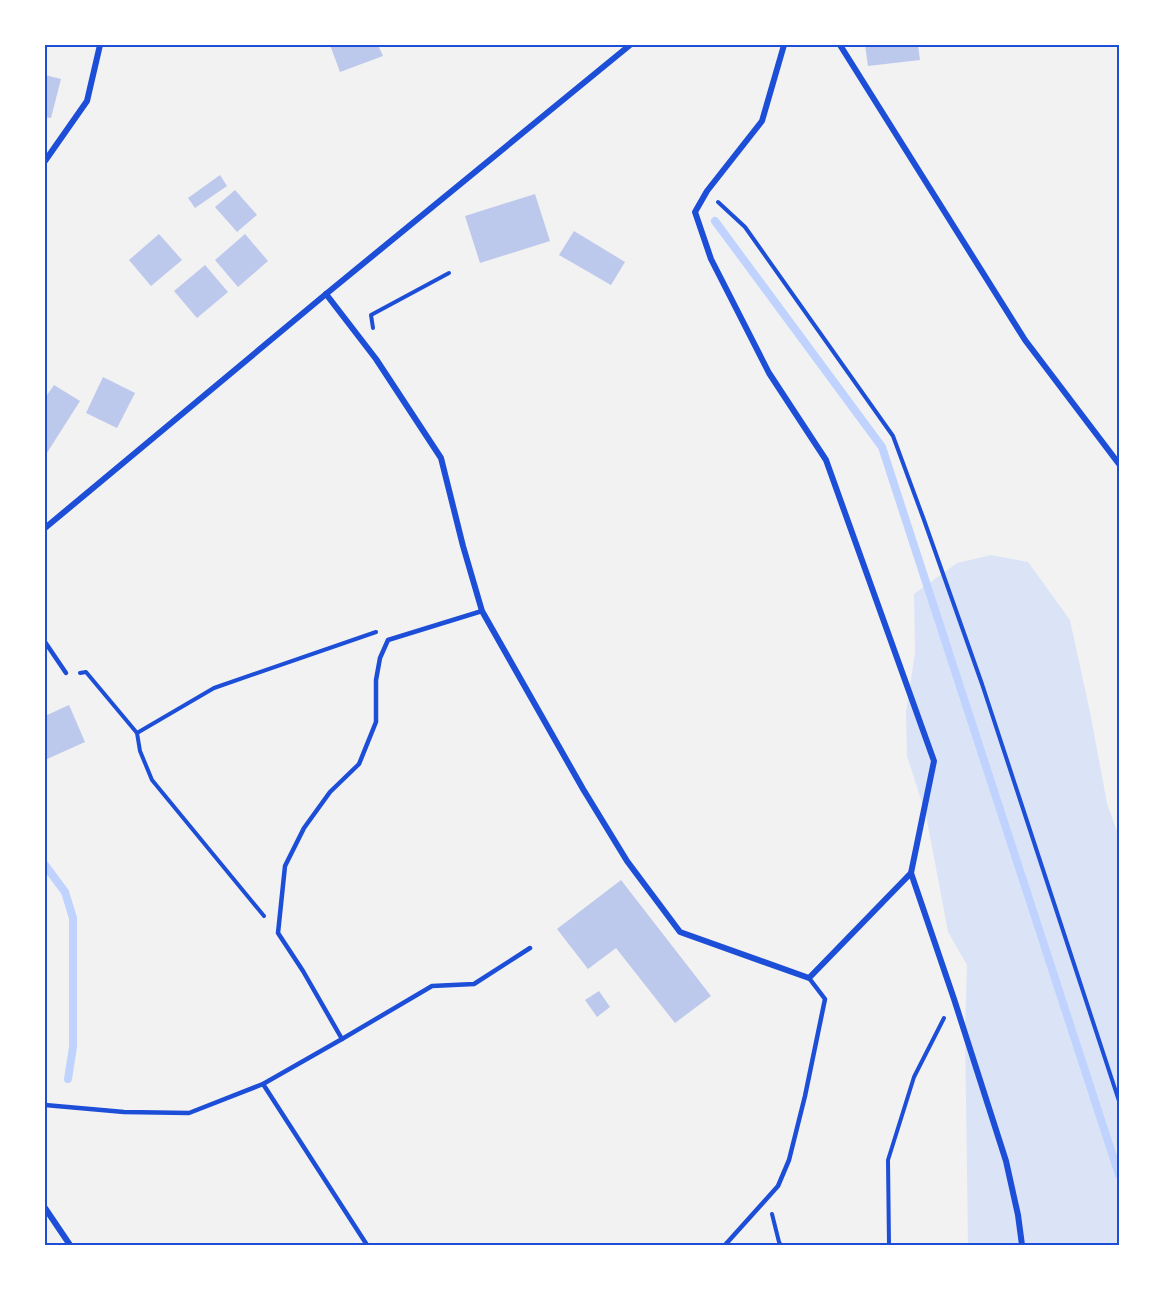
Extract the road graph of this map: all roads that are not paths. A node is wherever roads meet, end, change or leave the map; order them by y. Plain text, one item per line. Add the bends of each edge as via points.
1 (100, 45) edge
2 (628, 45) edge
3 (784, 45) edge
4 (840, 45) edge
5 (45, 160) edge
6 (326, 294) junction
7 (1119, 464) edge
8 (45, 528) edge
9 (482, 611) junction
10 (45, 642) edge
11 (66, 673) road end
12 (911, 873) junction
13 (530, 948) dead end
14 (809, 978) junction
15 (342, 1039) junction
16 (263, 1084) junction
17 (45, 1105) edge
18 (45, 1208) edge
19 (70, 1245) edge
20 (367, 1245) edge
21 (724, 1245) edge
22 (1022, 1245) edge

1 - 5 street via 87,101
2 - 6 street
3 - 12 street via 762,121 695,212 711,259 769,373 826,460 934,761
4 - 7 street via 1025,340
6 - 8 street
6 - 9 street via 376,359 441,458
9 - 14 street via 583,789 622,852 680,932
9 - 15 lane via 388,640 376,680 376,722 359,764 330,792 304,828 285,866 278,933
10 - 11 lane
12 - 14 street
12 - 22 street via 1006,1161
13 - 15 lane via 474,984 432,986
14 - 21 lane via 825,999 789,1160 778,1186
15 - 16 lane
16 - 17 lane via 189,1113
16 - 20 lane
18 - 19 street

